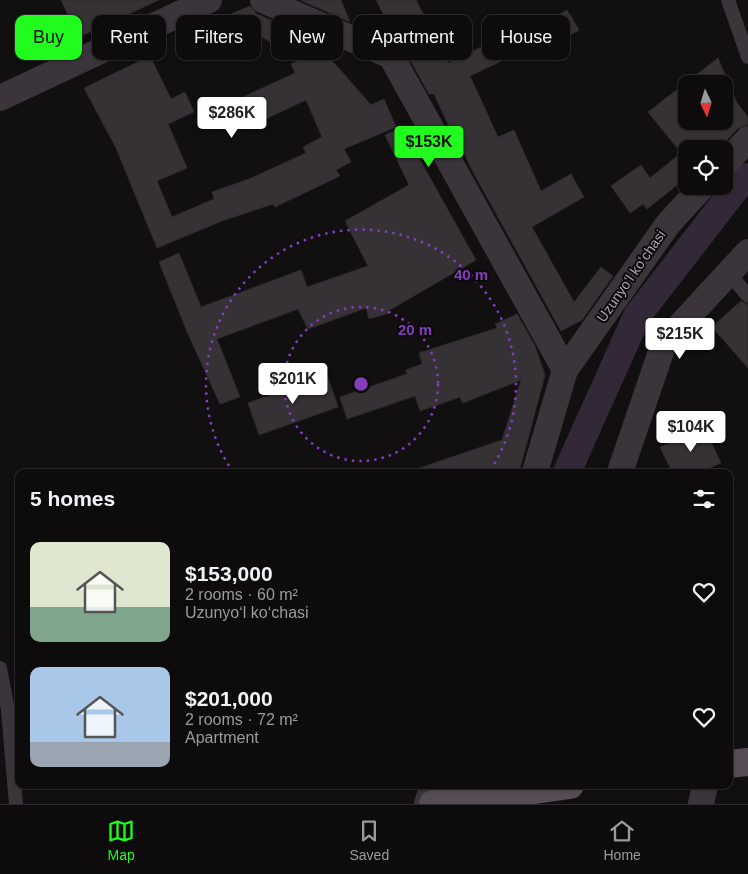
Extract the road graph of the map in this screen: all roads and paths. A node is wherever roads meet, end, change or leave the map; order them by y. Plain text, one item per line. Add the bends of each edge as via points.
1 (209, 0) edge
2 (263, 0) edge
3 (728, 0) edge
4 (748, 57) edge
5 (0, 98) edge
6 (748, 139) edge
7 (733, 155) edge
8 (695, 195) edge
9 (748, 252) edge
10 (729, 273) junction
11 (748, 296) edge
12 (565, 370) junction
13 (535, 469) edge
14 (621, 469) edge
15 (0, 668) edge
16 (13, 708) edge
17 (748, 762) edge
18 (733, 764) edge
19 (15, 772) edge
20 (16, 789) edge
21 (432, 789) edge
22 (553, 789) edge
23 (704, 789) edge
24 (541, 792) edge
25 (16, 804) edge
26 (427, 804) edge
27 (433, 804) edge
28 (700, 804) edge

1 - 5 street
2 - 12 street via 391,56
3 - 4 lane
6 - 7 street
8 - 12 street, Uzunyoʻl koʻchasi via 668,224
9 - 10 street
10 - 11 lane
10 - 14 street via 664,343
12 - 13 street, Uzunyoʻl koʻchasi
15 - 16 lane
16 - 19 lane
17 - 18 main road
20 - 25 lane
21 - 26 street
22 - 24 main road
23 - 28 street
24 - 27 main road

